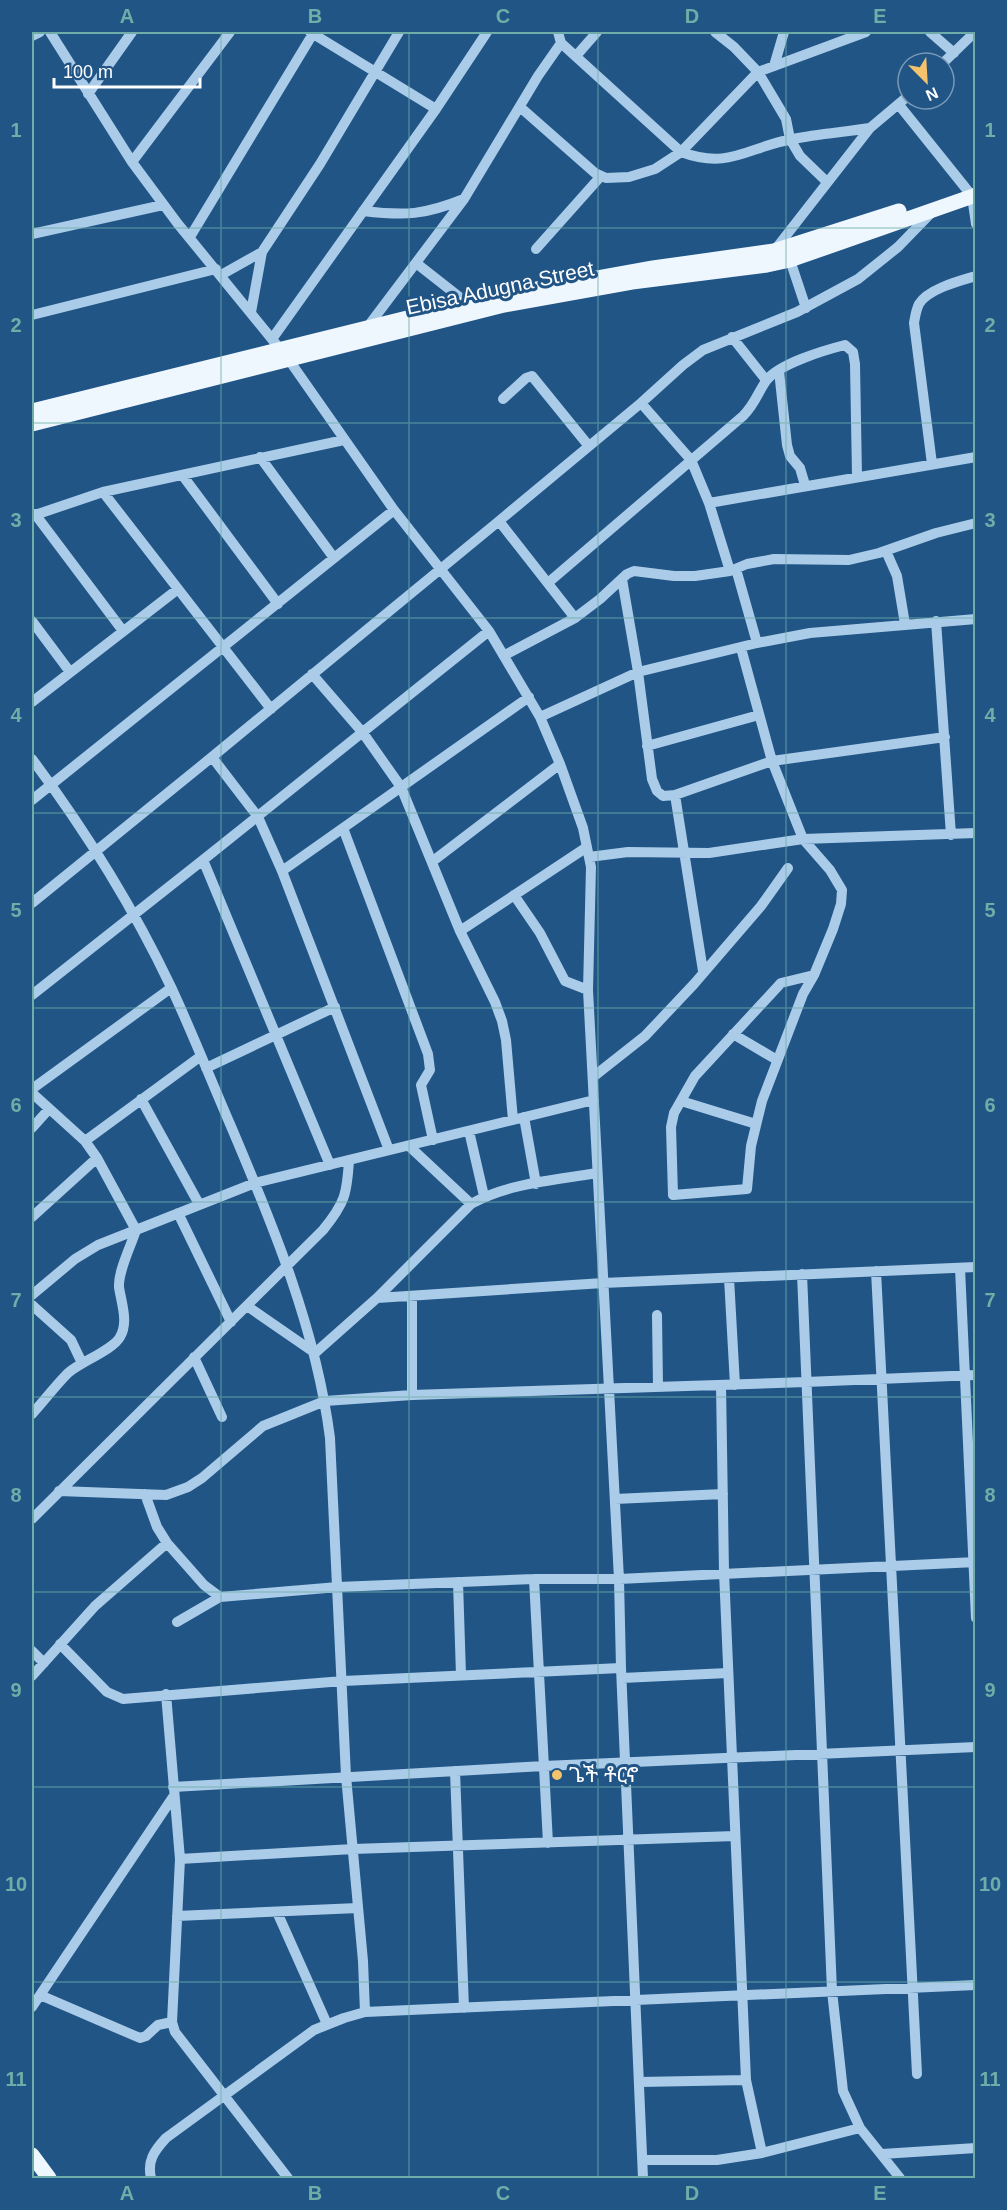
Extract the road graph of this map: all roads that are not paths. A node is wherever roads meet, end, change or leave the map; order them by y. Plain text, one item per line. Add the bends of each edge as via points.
1 (40, 32) edge
2 (50, 32) edge
3 (132, 32) edge
4 (230, 32) edge
5 (312, 32) edge
6 (399, 32) edge
7 (488, 32) edge
8 (597, 32) edge
9 (715, 32) edge
10 (784, 32) edge
11 (866, 32) edge
12 (930, 32) edge
13 (975, 32) edge
14 (32, 36) edge
15 (560, 37) edge
16 (952, 51) edge
17 (956, 51) edge
18 (576, 56) junction
19 (774, 66) junction
20 (375, 71) junction
21 (758, 72) junction
22 (88, 94) junction
23 (520, 107) junction
24 (896, 107) edge
25 (436, 109) junction
26 (904, 111) edge
27 (870, 128) junction
28 (790, 139) junction
29 (681, 152) junction
30 (132, 162) junction
31 (601, 176) junction
32 (826, 182) junction
33 (972, 191) edge
34 (464, 199) junction
35 (164, 204) junction
36 (937, 208) junction
37 (363, 212) junction
38 (975, 224) edge
39 (32, 234) edge
40 (190, 237) junction
41 (536, 249) dead end
42 (262, 252) junction
43 (770, 258) junction
44 (790, 260) junction
45 (416, 263) junction
46 (218, 272) junction
47 (975, 276) edge
48 (467, 303) junction
49 (806, 308) junction
50 (251, 312) junction
51 (32, 315) edge
52 (366, 329) junction
53 (732, 337) junction
54 (280, 349) junction
55 (779, 371) junction
56 (766, 380) junction
57 (503, 399) dead end
58 (641, 403) junction
59 (32, 411) edge
60 (32, 424) edge
61 (344, 440) junction
62 (588, 445) junction
63 (260, 457) junction
64 (975, 457) edge
65 (692, 460) junction
66 (932, 464) junction
67 (183, 476) junction
68 (858, 476) junction
69 (806, 485) junction
70 (103, 492) junction
71 (709, 502) junction
72 (394, 510) junction
73 (33, 515) edge
74 (499, 520) junction
75 (975, 523) edge
76 (886, 551) junction
77 (334, 558) junction
78 (439, 570) junction
79 (733, 570) junction
80 (622, 579) junction
81 (549, 582) junction
82 (178, 589) junction
83 (278, 603) junction
84 (575, 618) junction
85 (975, 619) edge
86 (32, 621) edge
87 (936, 621) junction
88 (905, 624) junction
89 (123, 631) junction
90 (489, 631) junction
91 (757, 643) junction
92 (223, 647) junction
93 (741, 648) junction
94 (505, 655) junction
95 (70, 672) junction
96 (638, 672) junction
97 (312, 674) junction
98 (529, 697) junction
99 (32, 702) edge
100 (271, 709) junction
101 (759, 715) junction
102 (540, 717) junction
103 (363, 733) junction
104 (945, 737) junction
105 (647, 746) junction
106 (213, 757) junction
107 (32, 759) edge
108 (772, 761) junction
109 (560, 764) junction
110 (51, 785) junction
111 (401, 787) junction
112 (675, 795) junction
113 (32, 800) edge
114 (258, 817) junction
115 (343, 828) junction
116 (975, 833) edge
117 (951, 835) junction
118 (804, 839) junction
119 (94, 852) junction
120 (588, 852) junction
121 (686, 853) junction
122 (203, 861) junction
123 (433, 861) junction
124 (788, 867) dead end
125 (282, 871) junction
126 (514, 895) junction
127 (32, 903) edge
128 (133, 914) junction
129 (460, 931) junction
130 (703, 971) junction
131 (814, 975) junction
132 (171, 988) junction
133 (588, 990) junction
134 (32, 995) edge
135 (334, 1007) junction
136 (277, 1034) junction
137 (734, 1034) junction
138 (201, 1056) junction
139 (777, 1060) junction
140 (206, 1068) junction
141 (593, 1077) junction
142 (32, 1091) edge
143 (141, 1099) junction
144 (594, 1100) junction
145 (681, 1101) junction
146 (49, 1109) junction
147 (519, 1118) junction
148 (756, 1124) junction
149 (32, 1128) edge
150 (469, 1131) junction
151 (433, 1140) junction
152 (84, 1141) junction
153 (409, 1146) junction
154 (389, 1150) junction
155 (97, 1158) junction
156 (349, 1160) junction
157 (330, 1165) junction
158 (597, 1173) junction
159 (255, 1183) junction
160 (536, 1184) junction
161 (484, 1196) junction
162 (199, 1204) junction
163 (471, 1204) junction
164 (178, 1213) junction
165 (32, 1217) edge
166 (136, 1230) junction
167 (975, 1267) edge
168 (286, 1268) junction
169 (960, 1268) junction
170 (876, 1271) junction
171 (802, 1274) junction
172 (729, 1278) junction
173 (603, 1283) junction
174 (32, 1295) edge
175 (412, 1296) junction
176 (377, 1299) junction
177 (32, 1305) edge
178 (247, 1306) junction
179 (657, 1315) dead end
180 (231, 1322) junction
181 (315, 1353) junction
182 (194, 1357) junction
183 (82, 1363) junction
184 (970, 1375) edge
185 (881, 1379) junction
186 (806, 1383) junction
187 (721, 1385) junction
188 (735, 1385) junction
189 (658, 1387) junction
190 (609, 1389) junction
191 (412, 1395) junction
192 (325, 1401) junction
193 (32, 1414) edge
194 (222, 1417) dead end
195 (972, 1487) edge
196 (59, 1491) junction
197 (145, 1494) junction
198 (723, 1494) junction
199 (615, 1499) junction
200 (32, 1519) edge
201 (167, 1544) junction
202 (974, 1562) edge
203 (891, 1565) junction
204 (814, 1568) junction
205 (724, 1572) junction
206 (619, 1579) junction
207 (534, 1580) junction
208 (458, 1582) junction
209 (338, 1587) junction
210 (220, 1597) junction
211 (975, 1618) edge
212 (177, 1622) dead end
213 (60, 1644) junction
214 (32, 1651) edge
215 (44, 1663) junction
216 (539, 1672) junction
217 (621, 1673) junction
218 (728, 1673) junction
219 (461, 1675) junction
220 (32, 1676) edge
221 (343, 1681) junction
222 (166, 1694) junction
223 (975, 1747) edge
224 (901, 1750) junction
225 (822, 1753) junction
226 (732, 1759) junction
227 (626, 1762) junction
228 (544, 1766) junction
229 (455, 1771) junction
230 (346, 1776) junction
231 (173, 1792) junction
232 (735, 1836) junction
233 (629, 1840) junction
234 (548, 1843) junction
235 (458, 1845) junction
236 (353, 1849) junction
237 (180, 1859) junction
238 (358, 1908) junction
239 (277, 1912) junction
240 (177, 1916) junction
241 (975, 1985) edge
242 (913, 1988) junction
243 (832, 1991) junction
244 (40, 1995) junction
245 (742, 1995) junction
246 (636, 2000) junction
247 (32, 2007) edge
248 (464, 2008) junction
249 (365, 2012) junction
250 (172, 2022) junction
251 (327, 2024) junction
252 (917, 2074) dead end
253 (746, 2080) junction
254 (639, 2082) junction
255 (223, 2097) junction
256 (860, 2128) junction
257 (975, 2148) edge
258 (762, 2153) junction
259 (882, 2154) junction
260 (32, 2155) edge
261 (643, 2160) junction
262 (49, 2178) edge
263 (151, 2178) edge
264 (288, 2178) edge
265 (644, 2178) edge
266 (900, 2178) edge

1 - 14 street
2 - 22 street
3 - 22 street
4 - 30 street
5 - 20 street
5 - 40 street
6 - 20 street
7 - 25 street
8 - 18 street
9 - 21 street
10 - 19 street
11 - 19 street
12 - 16 street
13 - 17 street
15 - 18 street
15 - 23 street
18 - 29 street
19 - 21 street
20 - 25 street
20 - 42 street
21 - 28 street via 786,119
21 - 29 street
22 - 30 street
23 - 31 street
23 - 34 street
24 - 27 street
25 - 37 street
26 - 33 street
27 - 28 street
27 - 32 street
28 - 29 street via 724,160
28 - 32 street via 800,156
29 - 31 street via 655,169 629,177
30 - 35 street
31 - 41 street
32 - 43 street
33 - 36 main road, Ebisa Adugna Street
33 - 38 street
33 - 43 main road, Ebisa Adugna Street
34 - 37 street via 436,210 406,215
34 - 45 street
35 - 39 street
35 - 40 street
36 - 44 main road, Ebisa Adugna Street
36 - 49 street via 858,279
37 - 54 street
40 - 46 street
42 - 46 street
42 - 50 street
43 - 44 main road, Ebisa Adugna Street
43 - 48 main road, Ebisa Adugna Street via 583,279
43 - 54 main road, Ebisa Adugna Street
44 - 49 street
45 - 48 street
45 - 52 street
46 - 50 street
46 - 51 street
47 - 66 street via 927,296 914,323
48 - 52 main road, Ebisa Adugna Street
49 - 53 street
50 - 54 street
52 - 54 main road, Ebisa Adugna Street
53 - 56 street
53 - 58 street via 703,350
54 - 59 main road, Ebisa Adugna Street
54 - 60 main road, Ebisa Adugna Street
54 - 61 street
55 - 56 street
55 - 68 street via 814,353 845,345 850,348 855,364
55 - 69 street via 787,446
56 - 65 street via 753,405
57 - 62 street via 532,376
58 - 62 street
58 - 65 street
61 - 63 street
61 - 72 street
62 - 74 street
63 - 67 street
63 - 77 street
64 - 66 street
65 - 71 street
65 - 81 street
66 - 68 street
67 - 70 street
67 - 83 street
68 - 69 street
69 - 71 street
70 - 73 street
70 - 82 street
71 - 79 street
72 - 77 street
72 - 78 street
73 - 89 street
74 - 78 street
74 - 81 street
75 - 76 street
76 - 79 street via 849,560 774,559
76 - 88 street via 897,576
77 - 83 street
78 - 90 street
78 - 97 street
79 - 80 street via 695,576 634,571
79 - 91 street
80 - 84 street
80 - 96 street
81 - 84 street
82 - 89 street
82 - 92 street
83 - 92 street
84 - 94 street
85 - 87 street
86 - 95 street
87 - 88 street
87 - 104 street
88 - 91 street via 810,633
89 - 95 street
90 - 94 street
90 - 103 street
91 - 93 street
92 - 100 street
92 - 110 street
93 - 96 street
93 - 101 street
94 - 98 street
95 - 99 street
96 - 102 street
96 - 105 street
97 - 100 street
97 - 103 street
98 - 102 street
98 - 111 street
100 - 106 street
101 - 105 street
101 - 108 street
102 - 109 street
103 - 111 street
103 - 114 street
104 - 108 street
104 - 117 street
105 - 112 street via 657,791 663,796
106 - 114 street
106 - 119 street
107 - 110 street
108 - 112 street
108 - 118 street
109 - 120 street
109 - 123 street
110 - 113 street
110 - 119 street
111 - 115 street
111 - 123 street
112 - 121 street
114 - 122 street
114 - 125 street
115 - 125 street
115 - 151 street via 428,1053 430,1070 421,1085
116 - 117 street
117 - 118 street
118 - 121 street
118 - 131 street via 842,890 838,912
119 - 127 street
119 - 128 street
120 - 121 street
120 - 126 street
120 - 133 street
121 - 130 street
122 - 128 street
122 - 136 street
123 - 129 street
124 - 130 street via 761,906
125 - 135 street
126 - 129 street
126 - 133 street via 565,981
128 - 132 street
128 - 134 street
129 - 147 street via 502,1021
130 - 141 street via 645,1036
131 - 137 street via 781,983
131 - 139 street
132 - 138 street
132 - 142 street
133 - 141 street
135 - 136 street
135 - 154 street
136 - 140 street
136 - 157 street
137 - 139 street
137 - 145 street via 695,1076
138 - 140 street
138 - 143 street
139 - 148 street
140 - 159 street
141 - 144 street
142 - 146 street
143 - 152 street
143 - 162 street
144 - 147 street
144 - 158 street
145 - 148 street
145 - 148 street via 671,1127 673,1195 747,1189
146 - 149 street
146 - 152 street
147 - 150 street
147 - 160 street
150 - 151 street
150 - 161 street
151 - 153 street
152 - 155 street
153 - 154 street
153 - 163 street
154 - 156 street
155 - 165 street
155 - 166 street
156 - 157 street
156 - 168 street via 347,1190 340,1209
157 - 159 street
158 - 160 street
158 - 173 street
159 - 162 street
159 - 168 street
160 - 161 street
161 - 163 street
162 - 164 street
163 - 176 street
164 - 166 street
164 - 180 street
166 - 174 street via 86,1251
166 - 183 street via 119,1284 124,1327 120,1337
167 - 169 street
168 - 178 street
168 - 181 street
169 - 170 street
169 - 184 street
170 - 171 street
170 - 185 street
171 - 172 street
171 - 186 street
172 - 173 street
172 - 188 street
173 - 175 street
173 - 190 street
175 - 176 street
175 - 191 street
176 - 181 street
177 - 183 street via 71,1340
178 - 180 street
178 - 181 street
179 - 189 street
180 - 182 street
181 - 192 street
182 - 194 street
182 - 196 street
183 - 193 street
184 - 185 street
184 - 195 street
185 - 186 street
185 - 203 street
186 - 188 street
186 - 204 street
187 - 188 street
187 - 189 street
187 - 198 street
189 - 190 street
190 - 191 street
190 - 199 street
191 - 192 street
192 - 197 street via 263,1426 188,1487 166,1495
192 - 209 street
195 - 202 street
196 - 197 street
196 - 200 street
197 - 201 street
198 - 199 street
198 - 205 street
199 - 206 street
201 - 210 street
201 - 213 street via 95,1606
202 - 203 street
202 - 211 street
203 - 204 street
203 - 224 street
204 - 205 street
204 - 225 street
205 - 206 street
205 - 218 street
206 - 207 street
206 - 217 street
207 - 208 street
207 - 216 street
208 - 209 street
208 - 219 street
209 - 210 street
209 - 221 street
210 - 212 street
213 - 215 street
213 - 222 street via 107,1692 123,1699
214 - 215 street
215 - 220 street
216 - 217 street
216 - 219 street
216 - 228 street
217 - 218 street
217 - 227 street
218 - 226 street
219 - 221 street
221 - 222 street
221 - 230 street
222 - 231 street
223 - 224 street
224 - 225 street
224 - 242 street
225 - 226 street
225 - 243 street
226 - 227 street
226 - 232 street
227 - 228 street
227 - 233 street
228 - 229 street
228 - 234 street
229 - 230 street
229 - 235 street
230 - 231 street
230 - 236 street
231 - 237 street
231 - 244 street
232 - 233 street
232 - 245 street
233 - 234 street
233 - 246 street
234 - 235 street
235 - 236 street
235 - 248 street
236 - 237 street
236 - 238 street
237 - 240 street
238 - 239 street
238 - 249 street
239 - 240 street
239 - 251 street
240 - 250 street
241 - 242 street
242 - 243 street
242 - 252 street
243 - 245 street
243 - 256 street via 843,2091
244 - 247 street
244 - 250 street via 140,2038 158,2025
245 - 246 street
245 - 253 street
246 - 248 street
246 - 254 street
248 - 249 street
249 - 251 street
250 - 255 street via 175,2032
251 - 255 street
253 - 254 street
253 - 258 street
254 - 261 street
255 - 263 street via 154,2151 148,2166
255 - 264 street
256 - 258 street
256 - 259 street
257 - 259 street
258 - 261 street via 717,2160
259 - 266 street
260 - 262 main road
261 - 265 street

